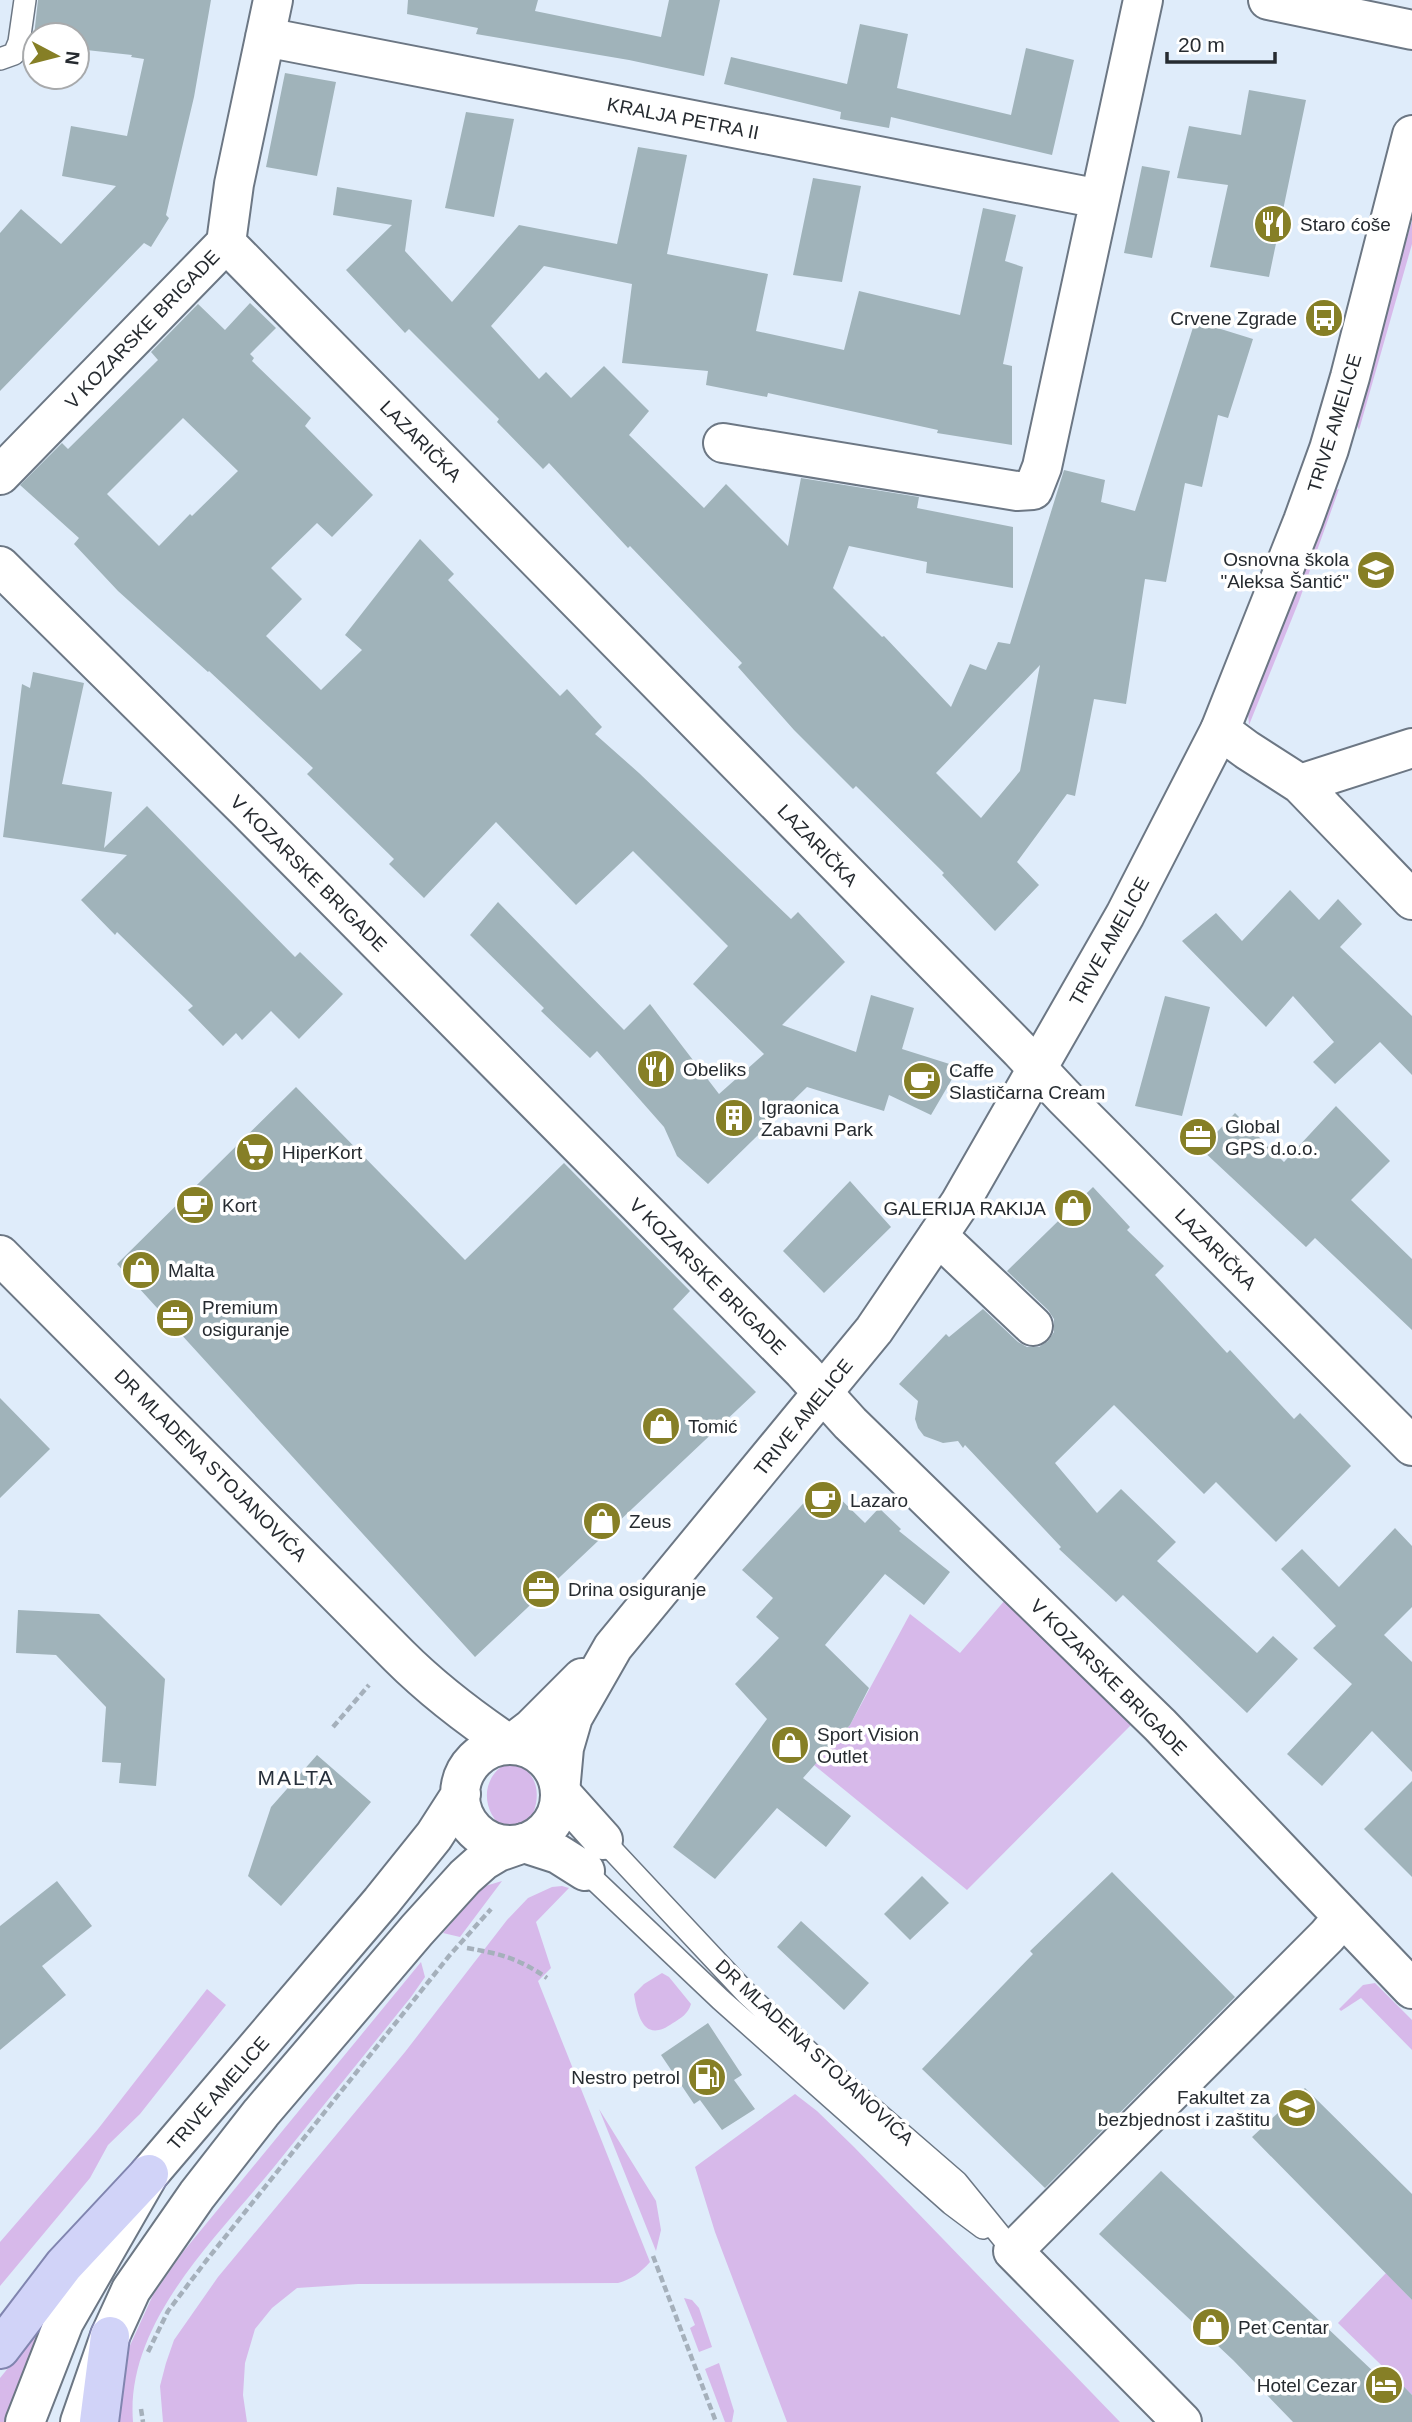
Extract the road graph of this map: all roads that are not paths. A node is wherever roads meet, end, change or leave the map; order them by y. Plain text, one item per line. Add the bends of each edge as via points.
1 (25, 0) edge
2 (273, 0) edge
3 (1143, 0) edge
4 (1268, 0) edge
5 (1412, 30) edge
6 (265, 37) junction
7 (0, 59) edge
8 (1412, 135) edge
9 (1100, 200) junction
10 (226, 243) junction
11 (723, 443) dead end
12 (0, 475) edge
13 (0, 566) edge
14 (1220, 730) junction
15 (1412, 748) edge
16 (1300, 784) junction
17 (1412, 900) edge
18 (1038, 1068) junction
19 (937, 1236) junction
20 (0, 1255) edge
21 (1033, 1326) dead end
22 (823, 1394) junction
23 (1412, 1446) edge
24 (613, 1647) junction
25 (420, 1678) junction
26 (510, 1745) junction
27 (464, 1781) junction
28 (560, 1792) junction
29 (524, 1843) junction
30 (594, 1855) junction
31 (1343, 1917) junction
32 (1412, 1989) edge
33 (149, 2174) junction
34 (1013, 2251) junction
35 (110, 2336) junction
36 (0, 2349) edge
37 (25, 2422) edge
38 (80, 2422) edge
39 (99, 2422) edge
40 (1182, 2422) edge

1 - 7 lane via 19,42 13,54
2 - 6 street
3 - 9 street
4 - 5 street
6 - 9 street, KRALJA PETRA II
6 - 10 street
8 - 14 street, TRIVE AMELICE via 1329,449
9 - 11 street via 1042,467 1033,490
10 - 12 street, V KOZARSKE BRIGADE
10 - 18 street, LAZARIČKA
13 - 22 street, V KOZARSKE BRIGADE
14 - 16 street
14 - 18 street, TRIVE AMELICE via 1125,915
15 - 16 street
16 - 17 street
18 - 19 street, TRIVE AMELICE
18 - 23 street, LAZARIČKA
19 - 21 street
19 - 22 street, TRIVE AMELICE via 874,1330
20 - 25 street, DR MLADENA STOJANOVIĆA
22 - 24 street, TRIVE AMELICE
22 - 31 street, V KOZARSKE BRIGADE via 1136,1701
24 - 26 street, TRIVE AMELICE
24 - 28 street, TRIVE AMELICE via 573,1717 564,1748
25 - 26 street, DR MLADENA STOJANOVIĆA
25 - 27 street, DR MLADENA STOJANOVIĆA via 460,1734
26 - 27 street via 478,1756
26 - 28 street via 542,1756 551,1766
27 - 29 street via 466,1818 483,1836 506,1844
27 - 33 street, TRIVE AMELICE via 434,1836
28 - 29 street via 551,1823
28 - 30 street, DR MLADENA STOJANOVIĆA
29 - 30 street, DR MLADENA STOJANOVIĆA via 558,1854
29 - 35 street via 491,1857 466,1877 261,2113 165,2238 131,2290
30 - 34 lane, DR MLADENA STOJANOVIĆA via 957,2182
30 - 34 lane, DR MLADENA STOJANOVIĆA via 721,2000 951,2204
31 - 32 street, V KOZARSKE BRIGADE
31 - 34 street
33 - 36 main road via 64,2265
33 - 37 street, TRIVE AMELICE via 64,2322
34 - 40 street, DR MLADENA STOJANOVIĆA
35 - 38 street
35 - 39 main road

